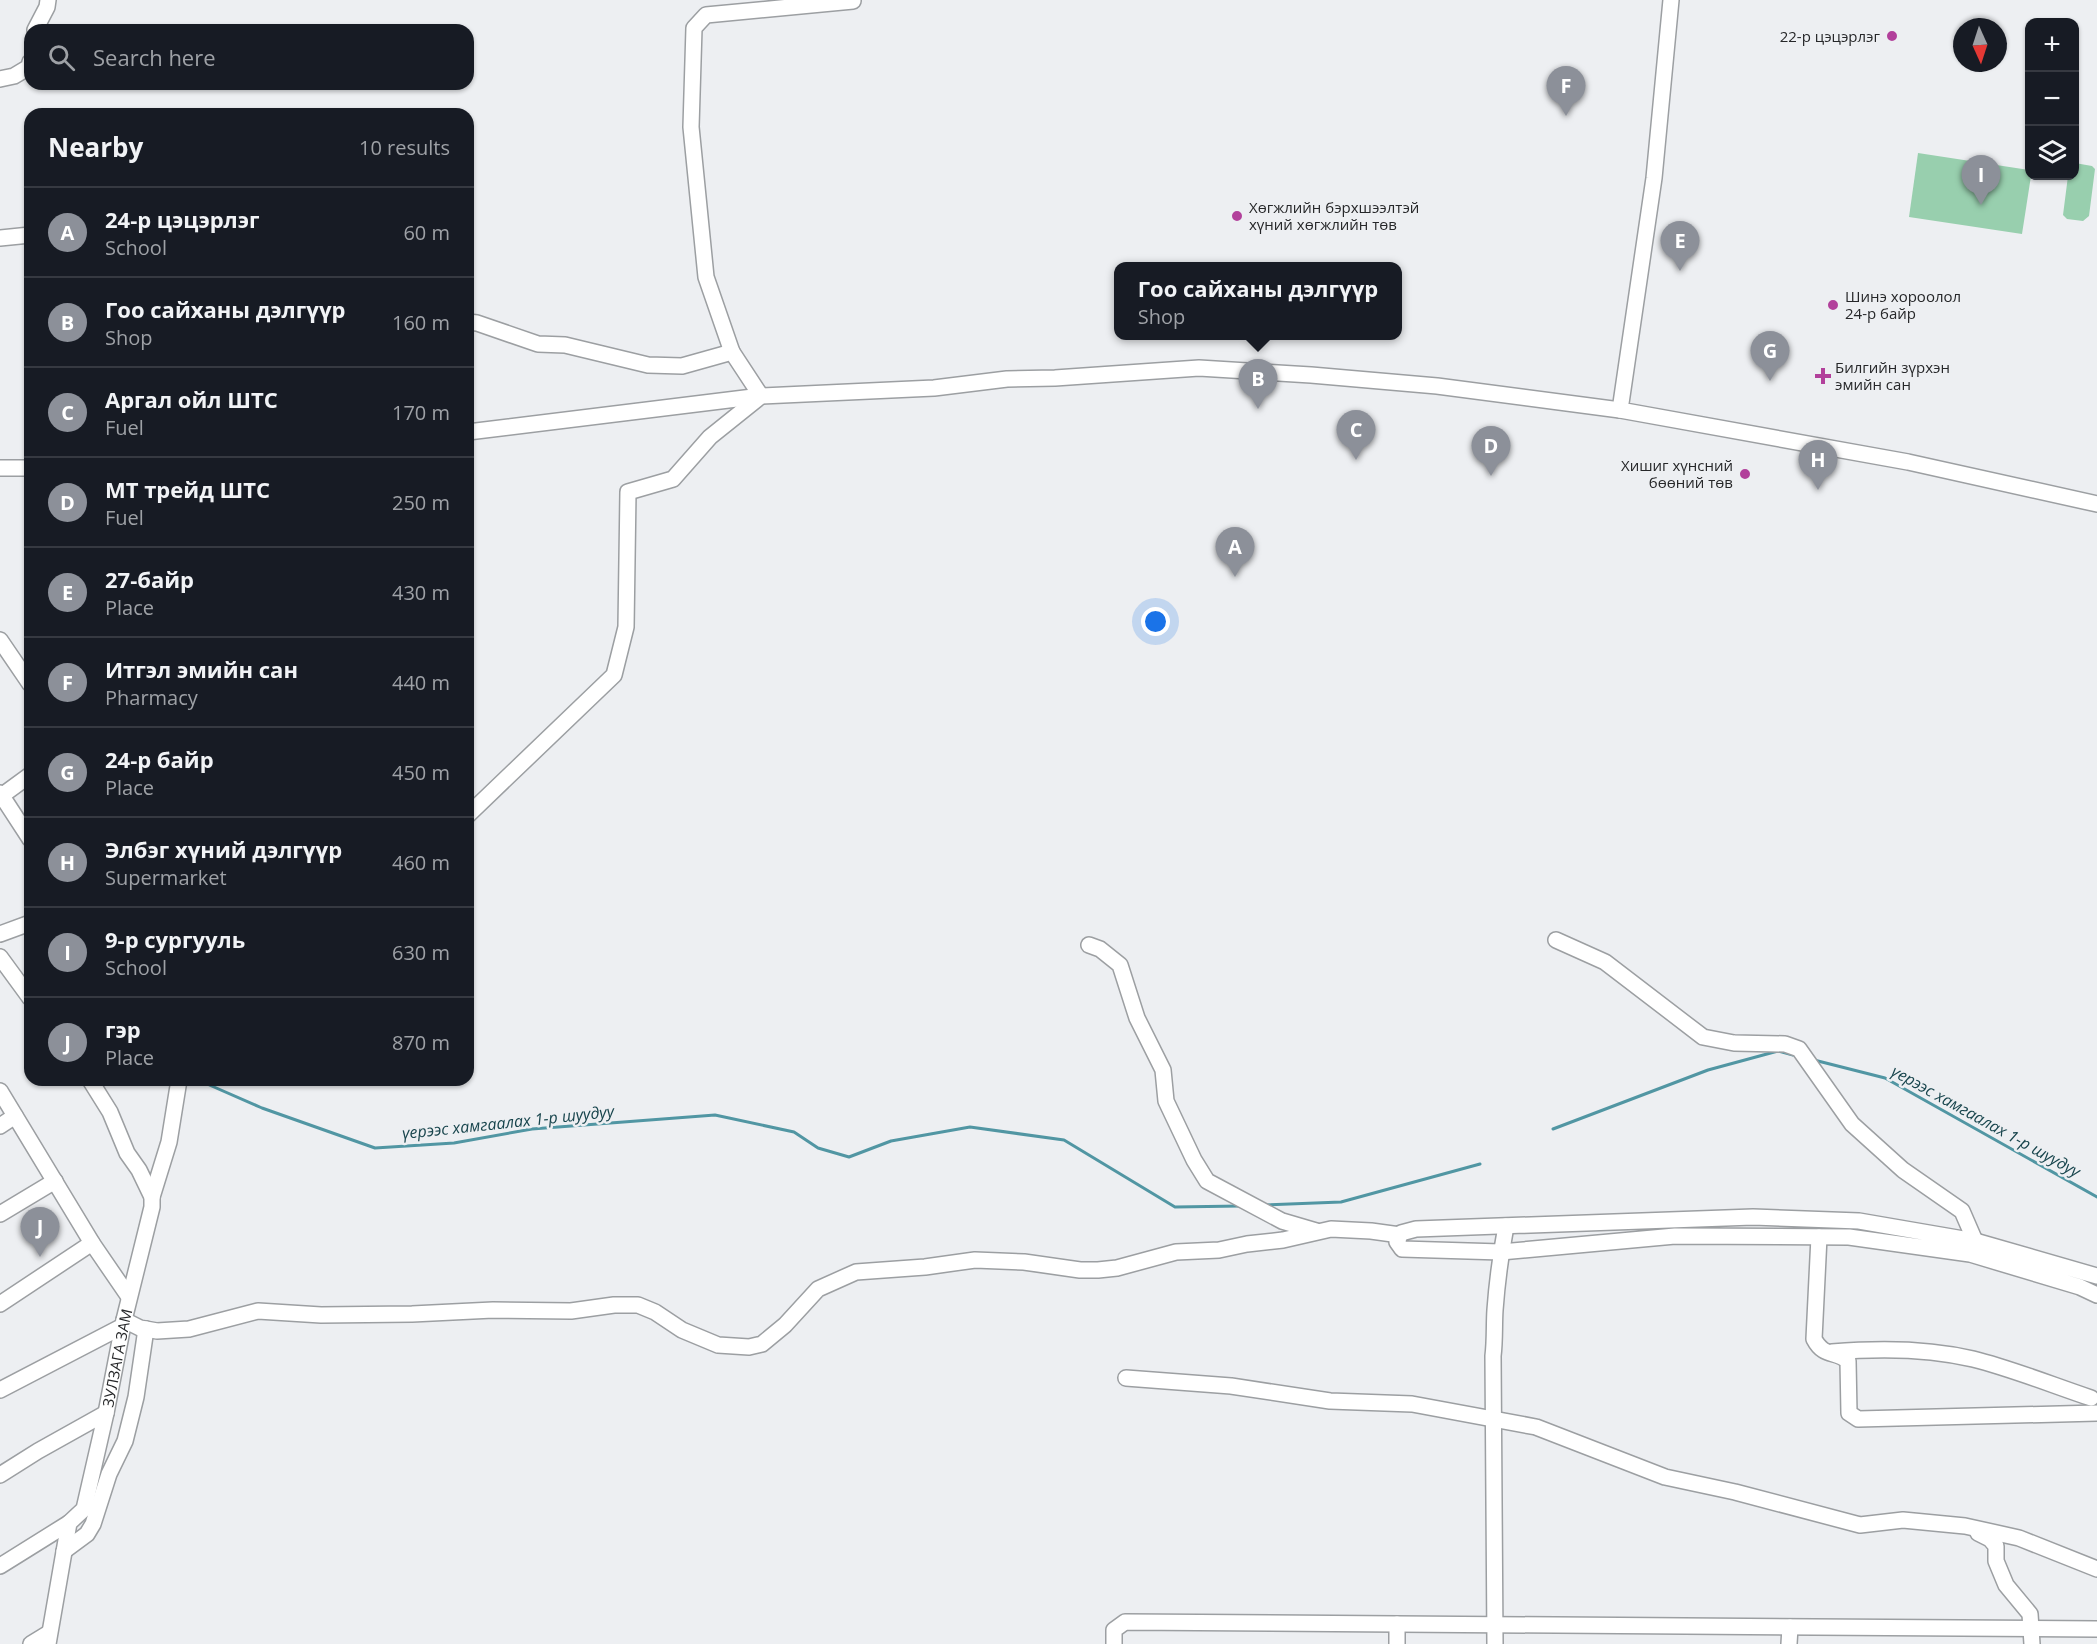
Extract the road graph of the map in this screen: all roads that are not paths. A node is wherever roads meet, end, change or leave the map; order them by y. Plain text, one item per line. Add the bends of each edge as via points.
1 (48, 0) edge
2 (1671, 0) edge
3 (853, 2) dead end
4 (706, 7) edge
5 (42, 24) edge
6 (24, 70) edge
7 (0, 79) edge
8 (24, 236) edge
9 (0, 237) edge
10 (474, 323) edge
11 (732, 352) junction
12 (761, 396) junction
13 (1620, 410) junction
14 (474, 431) edge
15 (0, 468) edge
16 (24, 468) edge
17 (2097, 504) edge
18 (0, 640) edge
19 (24, 675) edge
20 (24, 780) edge
21 (1, 795) edge
22 (474, 809) edge
23 (24, 830) edge
24 (24, 925) edge
25 (0, 934) edge
26 (1556, 940) dead end
27 (1089, 945) dead end
28 (0, 957) edge
29 (24, 990) edge
30 (94, 1086) edge
31 (178, 1086) edge
32 (0, 1091) edge
33 (15, 1116) junction
34 (0, 1126) edge
35 (55, 1181) junction
36 (152, 1197) junction
37 (0, 1214) edge
38 (1506, 1226) junction
39 (1319, 1232) junction
40 (1400, 1235) junction
41 (1819, 1237) junction
42 (1975, 1241) junction
43 (92, 1243) junction
44 (1502, 1252) junction
45 (2097, 1276) edge
46 (2097, 1295) edge
47 (129, 1297) junction
48 (0, 1304) edge
49 (123, 1323) junction
50 (146, 1329) junction
51 (1826, 1353) junction
52 (1126, 1378) dead end
53 (0, 1390) edge
54 (2091, 1398) dead end
55 (106, 1413) junction
56 (2097, 1413) edge
57 (1493, 1420) junction
58 (0, 1475) edge
59 (69, 1523) junction
60 (1965, 1526) junction
61 (64, 1551) junction
62 (0, 1566) edge
63 (2097, 1569) edge
64 (1397, 1624) junction
65 (1495, 1625) junction
66 (1790, 1627) junction
67 (1920, 1628) junction
68 (1948, 1629) junction
69 (2097, 1629) edge
70 (2032, 1637) edge
71 (49, 1638) edge
72 (31, 1644) edge
73 (1114, 1644) edge
74 (1397, 1644) edge
75 (1495, 1644) edge
76 (1789, 1644) edge
77 (1927, 1644) edge
78 (1940, 1644) edge

1 - 5 street
2 - 13 street via 1654,178
3 - 4 street
4 - 11 street via 694,28 691,128 706,278
6 - 7 street
8 - 9 street
10 - 11 street via 538,344 565,345 648,365 682,366
11 - 12 street
12 - 13 street via 934,388 1007,379 1199,368 1437,386
12 - 14 street
12 - 22 street via 710,437 673,479 628,492 626,627 614,675
13 - 17 street via 1908,462
15 - 16 street
18 - 19 street
20 - 21 street
21 - 23 street
24 - 25 street
26 - 42 street via 1605,962 1703,1037 1734,1043 1785,1044 1799,1049 1852,1124 1903,1170 1962,1211
27 - 39 street via 1120,965 1137,1018 1163,1070 1166,1101 1207,1181 1282,1221
28 - 29 street
30 - 36 street
31 - 36 street, ЗУЛЗАГА ЗАМ via 169,1142
32 - 33 street
33 - 34 street
33 - 35 street
35 - 37 street
35 - 43 street
36 - 47 street, ЗУЛЗАГА ЗАМ
38 - 40 street via 1416,1229
38 - 42 street via 1753,1217 1859,1221
38 - 44 street
39 - 40 street via 1331,1228
39 - 50 street via 1219,1250 1176,1252 1098,1270 975,1260 856,1272 818,1289 785,1325 762,1344 749,1347 718,1345 638,1305 571,1311 412,1314 258,1311 189,1329
40 - 44 street via 1397,1242 1402,1249
41 - 44 street via 1675,1236
41 - 46 street via 1849,1237 1970,1254
41 - 51 street via 1814,1339
42 - 45 street
43 - 47 street
43 - 48 street
44 - 57 street via 1495,1311
47 - 49 street, ЗУЛЗАГА ЗАМ
49 - 50 street
49 - 53 street
49 - 55 street, ЗУЛЗАГА ЗАМ
50 - 61 street via 125,1441 93,1524 87,1534
51 - 54 street via 1872,1348 1973,1359
51 - 56 street via 1848,1361 1849,1413 1858,1419
52 - 57 street via 1231,1386 1330,1401 1412,1404
55 - 58 street
55 - 59 street, ЗУЛЗАГА ЗАМ via 84,1509
57 - 60 street via 1536,1426 1665,1477 1860,1525 1903,1520
57 - 65 street
59 - 61 street, ЗУЛЗАГА ЗАМ
59 - 62 street
60 - 63 street via 2019,1538
60 - 70 street via 1996,1546 1996,1561 2006,1585 2030,1614
61 - 71 street, ЗУЛЗАГА ЗАМ
64 - 65 street
64 - 73 street via 1125,1622 1114,1630
64 - 74 street
65 - 66 street
65 - 75 street
66 - 67 street
66 - 76 street
67 - 68 street
67 - 77 street
68 - 70 street
68 - 78 street
69 - 70 street
71 - 72 street

